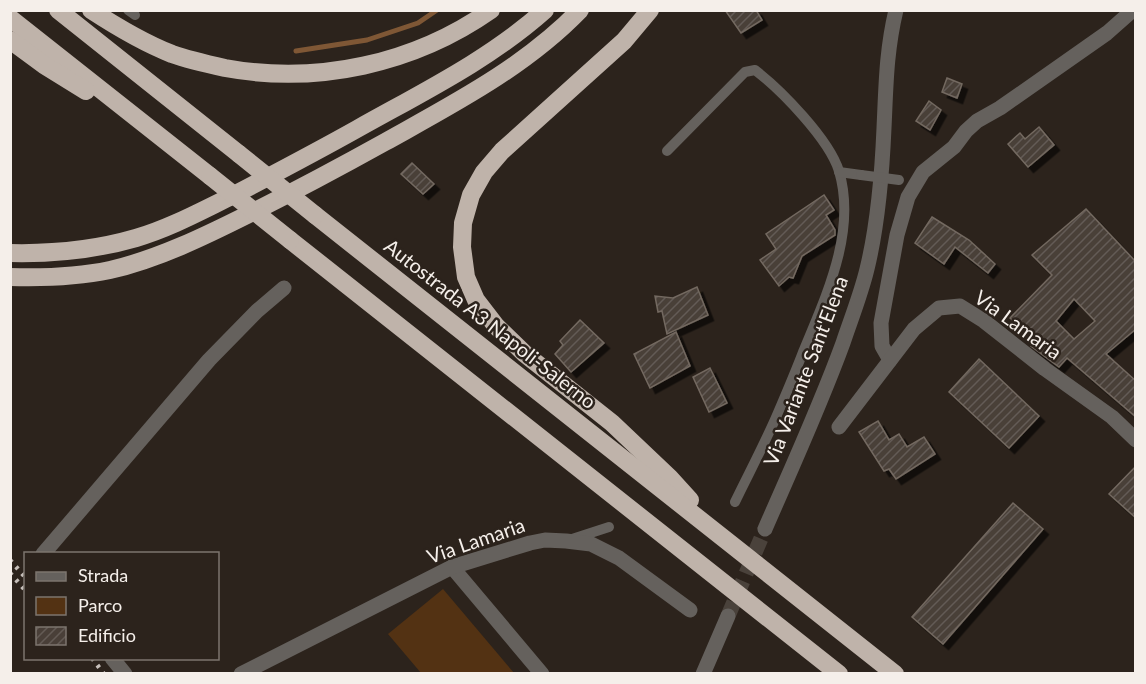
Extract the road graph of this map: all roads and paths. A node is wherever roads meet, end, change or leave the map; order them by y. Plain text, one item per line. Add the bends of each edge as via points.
1 (58, 10) edge
2 (91, 10) edge
3 (491, 10) edge
4 (545, 10) edge
5 (580, 10) edge
6 (650, 10) edge
7 (896, 10) edge
8 (1133, 10) edge
9 (10, 18) edge
10 (10, 40) edge
11 (153, 131) junction
12 (667, 151) dead end
13 (839, 172) junction
14 (917, 183) junction
15 (10, 254) edge
16 (10, 278) edge
17 (284, 288) dead end
18 (890, 360) junction
19 (839, 427) dead end
20 (1133, 432) edge
21 (735, 502) dead end
22 (609, 527) dead end
23 (765, 529) tunnel mouth
24 (725, 539) junction
25 (566, 541) junction
26 (45, 552) edge
27 (452, 567) junction
28 (690, 610) dead end
29 (728, 616) tunnel mouth
30 (114, 660) edge
31 (125, 674) edge
32 (241, 674) edge
33 (542, 674) edge
34 (704, 674) edge
35 (839, 674) edge
36 (895, 674) edge

1 - 24 highway, Autostrada A3 Napoli-Salerno, bridge
2 - 3 highway via 139,39 202,63 276,74 309,74 348,69 419,49
4 - 15 highway via 466,68 204,210 102,247
5 - 16 highway via 539,48 459,100 320,179 222,227 110,270 63,277
6 - 24 highway via 624,41 502,151 484,172 471,195 463,223 466,277 476,300 496,326 612,423 670,478
7 - 23 street, Via Variante Sant'Elena via 886,67 880,188 867,269 831,374
8 - 14 street via 1107,33 977,122 923,172
9 - 11 highway
10 - 11 highway
11 - 35 highway, bridge
12 - 13 lane via 745,72 755,70 803,116 835,160
13 - 14 lane, bridge
13 - 21 lane via 843,234 828,288 777,416
14 - 18 street via 908,197 897,235 880,323 882,346
17 - 26 street via 209,360
18 - 19 street, Via Lamaria
18 - 20 street, Via Lamaria via 914,329 939,308 960,306
22 - 25 lane
24 - 36 highway, Autostrada A3 Napoli-Salerno
25 - 27 street, Via Lamaria via 530,543
25 - 28 street, Via Lamaria via 605,550
27 - 32 street, Via Lamaria
27 - 33 street
29 - 34 street
30 - 31 street

